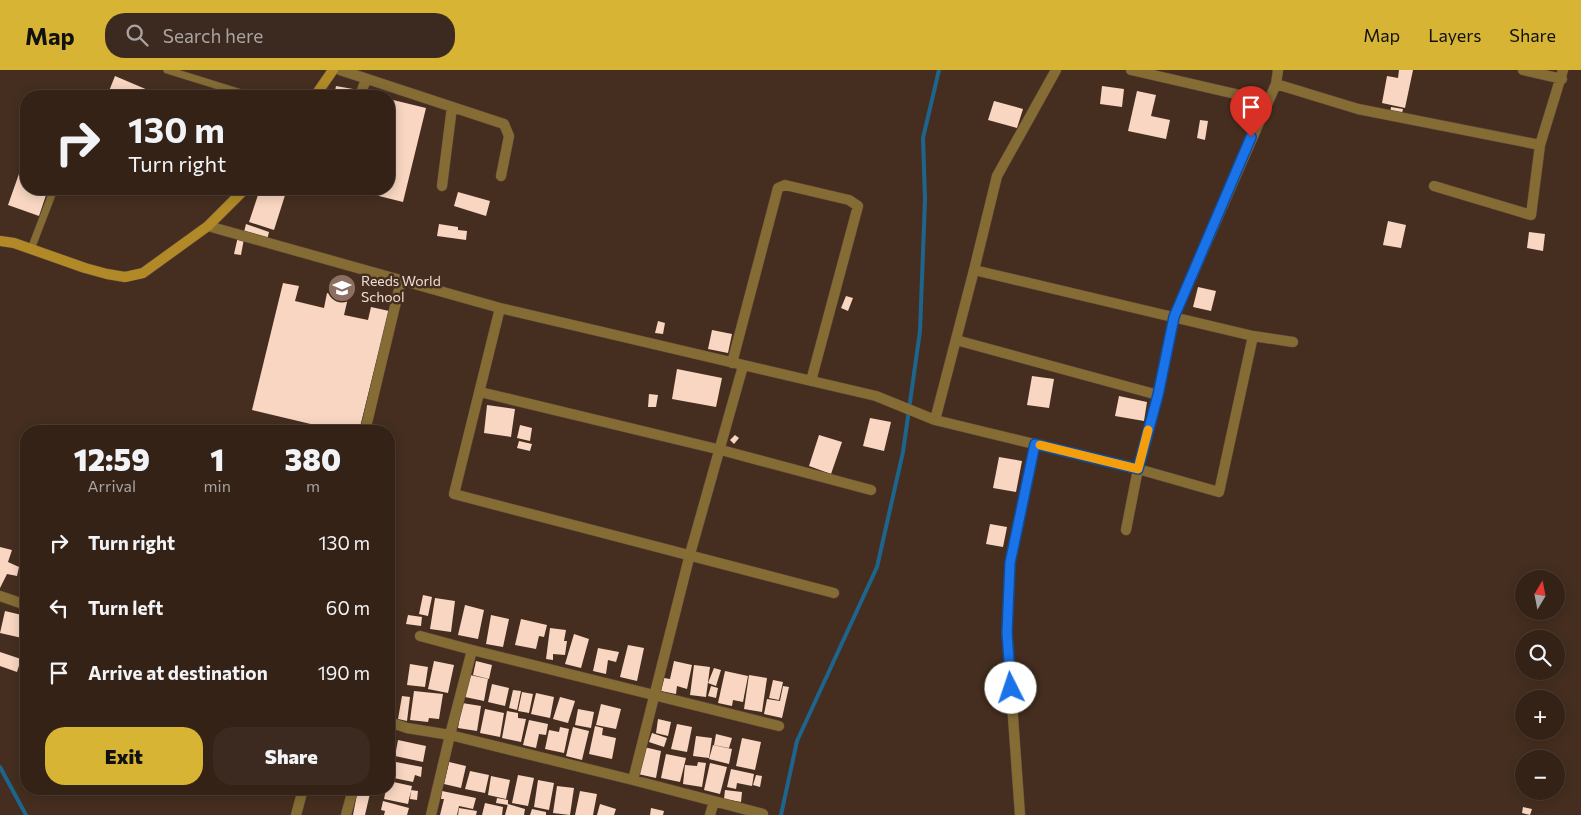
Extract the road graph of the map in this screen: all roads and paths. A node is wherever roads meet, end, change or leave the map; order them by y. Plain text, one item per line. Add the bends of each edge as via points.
1 (167, 70) edge
2 (333, 70) edge
3 (340, 70) edge
4 (1056, 70) edge
5 (1131, 70) edge
6 (1278, 70) edge
7 (1523, 70) edge
8 (1563, 74) edge
9 (366, 79) junction
10 (1276, 84) junction
11 (232, 90) edge
12 (319, 90) edge
13 (362, 90) edge
14 (1266, 101) junction
15 (452, 107) junction
16 (1540, 145) junction
17 (501, 176) dead end
18 (442, 186) dead end
19 (1434, 186) dead end
20 (52, 195) edge
21 (238, 195) edge
22 (208, 226) junction
23 (0, 241) edge
24 (31, 248) junction
25 (974, 270) junction
26 (401, 281) junction
27 (500, 308) junction
28 (1174, 317) junction
29 (1253, 336) junction
30 (956, 340) junction
31 (1293, 342) dead end
32 (732, 363) junction
33 (743, 366) junction
34 (811, 381) junction
35 (480, 392) junction
36 (1158, 395) junction
37 (935, 420) junction
38 (366, 425) edge
39 (1035, 444) junction
40 (721, 450) junction
41 (1138, 469) junction
42 (871, 490) dead end
43 (1126, 530) dead end
44 (690, 554) junction
45 (834, 593) dead end
46 (0, 596) edge
47 (20, 603) edge
48 (420, 636) dead end
49 (472, 650) junction
50 (655, 696) junction
51 (395, 724) edge
52 (779, 726) dead end
53 (450, 736) junction
54 (633, 780) junction
55 (301, 795) edge
56 (352, 795) edge
57 (714, 801) junction
58 (763, 814) dead end
59 (296, 815) edge
60 (346, 815) edge
61 (431, 815) edge
62 (710, 815) edge
63 (1020, 815) edge

1 - 11 lane
2 - 12 street
3 - 9 street
4 - 25 street via 997,176
5 - 14 street
6 - 10 street
7 - 8 street
8 - 16 street
9 - 13 street
9 - 15 street
10 - 14 street
10 - 16 street via 1358,109
14 - 28 street
15 - 17 street via 508,128
15 - 18 street
16 - 19 street via 1531,216
20 - 24 lane
21 - 22 street
22 - 24 street via 143,273 125,277 85,268
22 - 26 street
23 - 24 street
25 - 28 street
25 - 30 street
26 - 27 street
26 - 38 street
27 - 32 street
27 - 35 street
28 - 29 street
28 - 36 street
29 - 31 street
29 - 41 street via 1219,492
30 - 36 street
30 - 37 street
32 - 33 street
32 - 34 street via 778,188 785,185 849,200 858,206
33 - 34 street
33 - 40 street
34 - 37 street via 876,396
35 - 40 street
35 - 44 street via 454,494
36 - 41 street
37 - 39 street
39 - 41 street
39 - 63 street via 1009,572 1007,633
40 - 42 street
40 - 44 street
41 - 43 street
44 - 45 street
44 - 50 street
46 - 47 street
48 - 49 street
49 - 50 street
49 - 53 street
50 - 52 street
50 - 54 street
51 - 53 street
53 - 54 street
53 - 61 street
54 - 57 street
55 - 59 street
56 - 60 street
57 - 58 street
57 - 62 street

